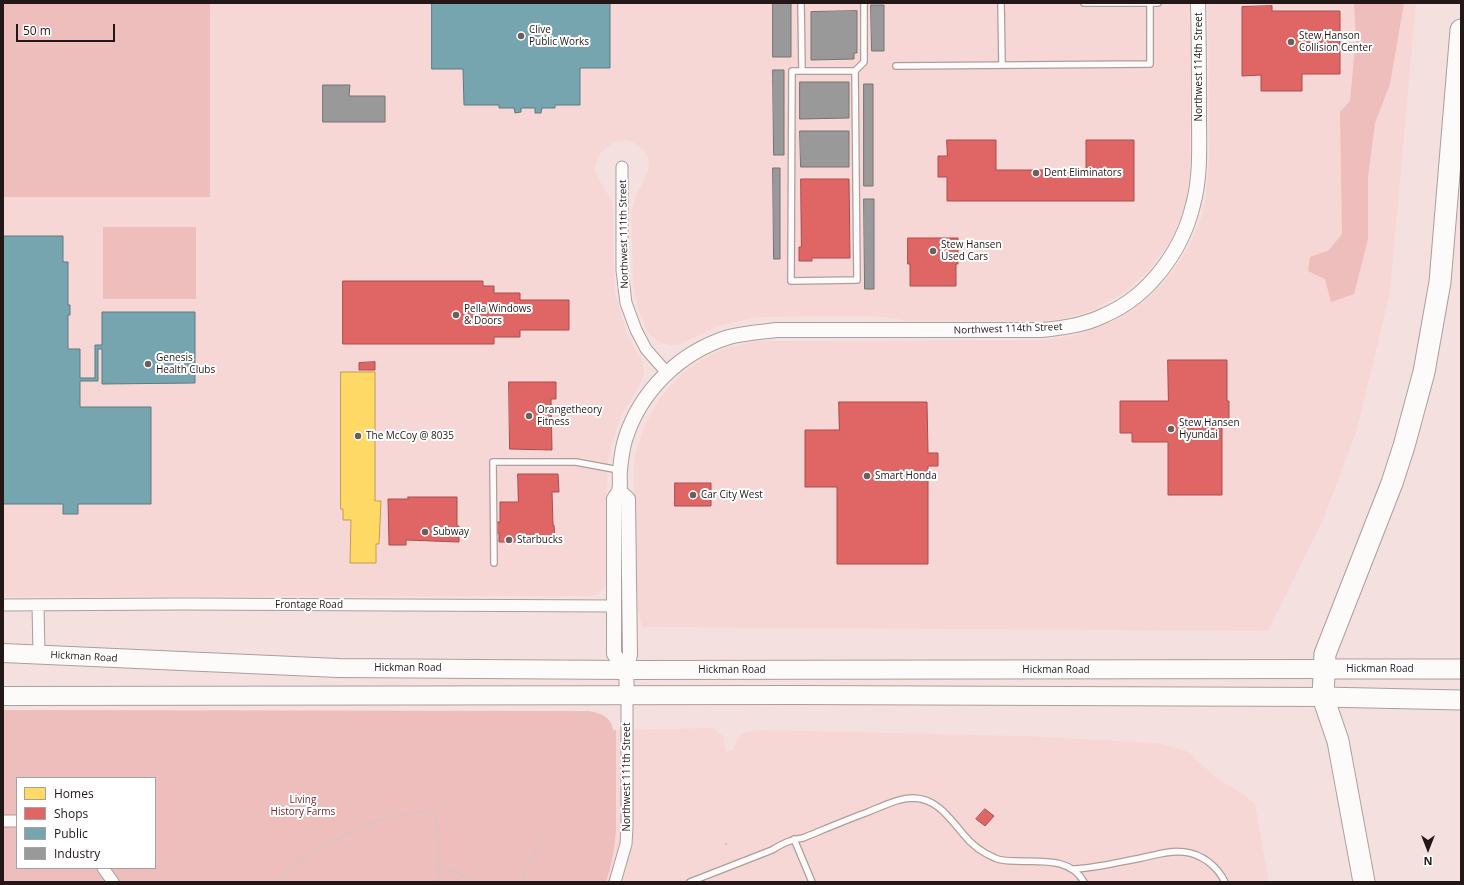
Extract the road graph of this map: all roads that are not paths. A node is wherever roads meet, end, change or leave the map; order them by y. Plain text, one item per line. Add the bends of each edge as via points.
1 (801, 3) edge
2 (864, 3) edge
3 (1001, 3) edge
4 (1084, 3) edge
5 (1150, 3) edge
6 (1158, 3) edge
7 (1198, 3) edge
8 (1461, 30) edge
9 (1002, 64) junction
10 (896, 66) dead end
11 (802, 71) junction
12 (855, 71) junction
13 (622, 167) dead end
14 (667, 373) junction
15 (620, 470) junction
16 (619, 491) junction
17 (494, 563) dead end
18 (3, 605) edge
19 (38, 605) junction
20 (615, 606) junction
21 (3, 653) edge
22 (39, 654) junction
23 (1323, 668) junction
24 (1461, 669) edge
25 (626, 670) junction
26 (627, 695) junction
27 (3, 696) edge
28 (1323, 697) junction
29 (1461, 700) edge
30 (3, 821) edge
31 (16, 821) edge
32 (794, 839) junction
33 (104, 869) edge
34 (1074, 869) junction
35 (113, 882) edge
36 (615, 882) edge
37 (690, 882) edge
38 (812, 882) edge
39 (1084, 882) edge
40 (1225, 882) edge
41 (1364, 882) edge

1 - 11 lane
2 - 12 lane via 864,62
3 - 9 lane
4 - 5 lane
5 - 6 lane
5 - 9 lane via 1150,64
7 - 14 street, Northwest 114th Street via 1199,153 1198,183 1193,206 1187,226 1167,262 1143,290 1121,306 1090,321 1041,330 777,330 750,333 711,344 690,355
8 - 23 highway via 1440,282 1424,372 1392,483 1325,654
9 - 10 lane
11 - 12 lane
11 - 12 lane via 792,71 792,281 857,280
13 - 14 street, Northwest 111th Street via 622,270 626,303 646,349
14 - 15 street via 654,385 642,403 628,432
15 - 16 street
15 - 17 lane via 576,462 493,462
16 - 20 street via 614,499
16 - 25 street, Northwest 111th Street via 628,499 630,654
18 - 19 street, Frontage Road
19 - 20 street, Frontage Road
19 - 22 street
20 - 25 street via 614,654
21 - 22 main road, Hickman Road
22 - 25 main road, Hickman Road via 338,668
23 - 24 highway, Hickman Road
23 - 25 main road, Hickman Road
23 - 28 highway
25 - 26 street, Northwest 111th Street
26 - 27 main road
26 - 28 main road
26 - 36 street, Northwest 111th Street via 626,844
28 - 29 highway
28 - 41 highway via 1338,742
30 - 31 street
32 - 34 lane via 803,838 896,801 920,799 940,808 970,842 997,859 1057,863
32 - 37 lane
32 - 38 lane
33 - 35 street
34 - 39 lane
34 - 40 lane via 1092,868 1169,852 1184,852 1196,855 1211,864

